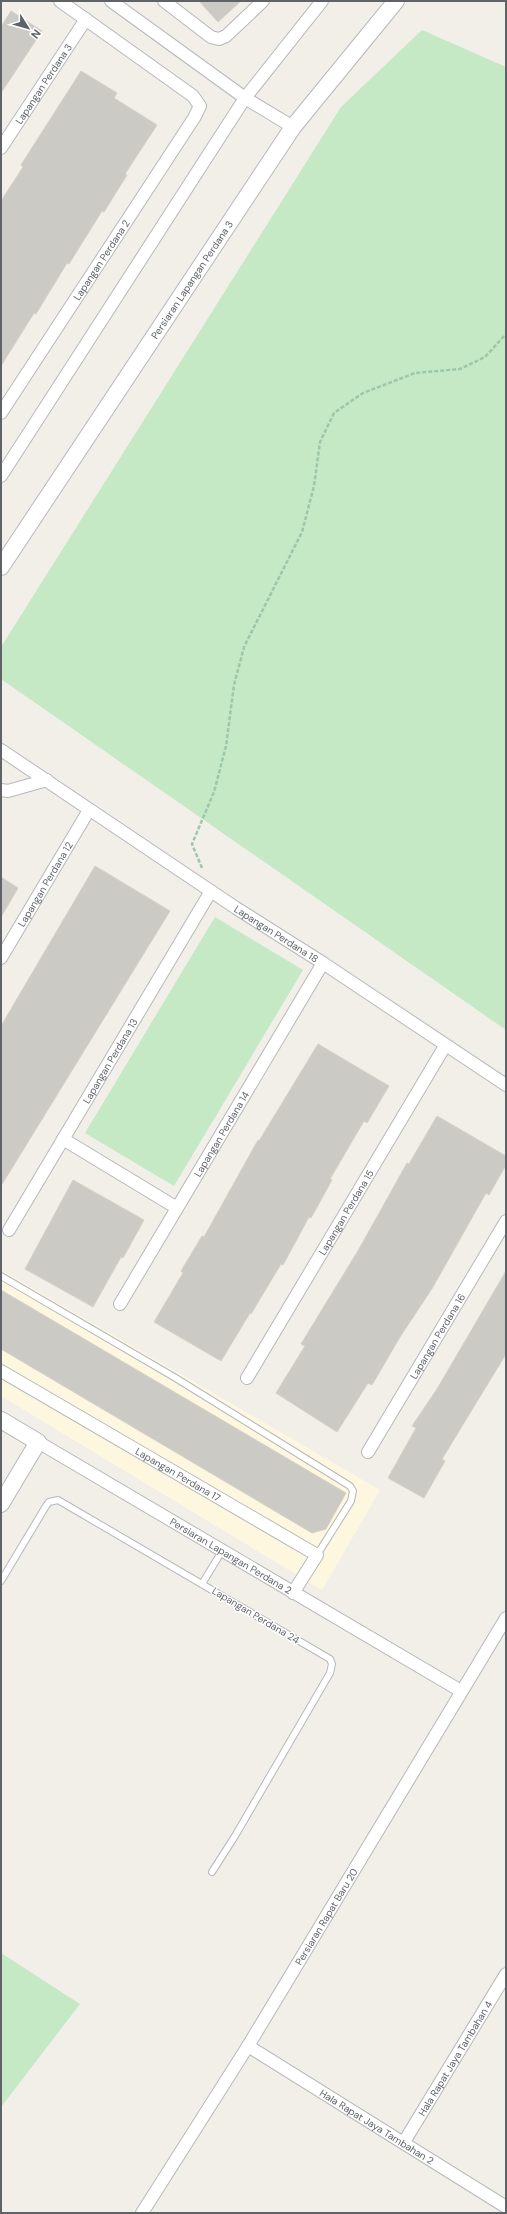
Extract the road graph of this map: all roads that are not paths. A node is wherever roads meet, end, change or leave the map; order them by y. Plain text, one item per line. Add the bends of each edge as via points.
1 (60, 1) edge
2 (111, 1) edge
3 (164, 1) edge
4 (263, 1) edge
5 (322, 1) edge
6 (396, 1) edge
7 (86, 19) junction
8 (245, 98) junction
9 (292, 127) junction
10 (1, 148) edge
11 (1, 413) edge
12 (1, 476) edge
13 (1, 567) edge
14 (1, 750) edge
15 (47, 780) junction
16 (1, 790) edge
17 (89, 810) junction
18 (211, 891) junction
19 (1, 958) edge
20 (323, 963) junction
21 (445, 1046) junction
22 (506, 1085) edge
23 (63, 1139) junction
24 (177, 1208) junction
25 (506, 1221) edge
26 (9, 1230) dead end
27 (1, 1276) edge
28 (120, 1304) dead end
29 (1, 1371) edge
30 (247, 1378) dead end
31 (1, 1420) edge
32 (38, 1442) junction
33 (368, 1452) dead end
34 (1, 1504) edge
35 (222, 1551) junction
36 (317, 1555) junction
37 (1, 1581) edge
38 (202, 1584) junction
39 (293, 1593) junction
40 (506, 1618) edge
41 (462, 1691) junction
42 (212, 1872) dead end
43 (506, 1974) edge
44 (248, 2046) junction
45 (404, 2142) junction
46 (506, 2207) edge
47 (142, 2213) edge

1 - 7 street
2 - 8 street
3 - 4 street via 211,37 219,39 226,36
5 - 8 street
6 - 9 street, Persiaran Lapangan Perdana 3
7 - 10 street, Lapangan Perdana 3
7 - 11 street, Lapangan Perdana 2 via 193,96 200,106
8 - 9 street
8 - 12 street
9 - 13 street, Persiaran Lapangan Perdana 3
14 - 15 street, Lapangan Perdana 18
15 - 16 street via 8,791
15 - 17 street, Lapangan Perdana 18
17 - 18 street, Lapangan Perdana 18
17 - 19 street, Lapangan Perdana 12
18 - 20 street, Lapangan Perdana 18
18 - 23 street, Lapangan Perdana 13
20 - 21 street, Lapangan Perdana 18
20 - 24 street, Lapangan Perdana 14
21 - 22 street, Lapangan Perdana 18
21 - 30 street, Lapangan Perdana 15
23 - 24 street
23 - 26 street, Lapangan Perdana 13
24 - 28 street, Lapangan Perdana 14
25 - 33 street, Lapangan Perdana 16
27 - 36 lane via 174,1377 350,1486 353,1491 351,1501
29 - 36 street, Lapangan Perdana 17
31 - 32 street, Persiaran Lapangan Perdana 2
32 - 34 street
32 - 35 street, Persiaran Lapangan Perdana 2
35 - 38 lane
35 - 39 street, Persiaran Lapangan Perdana 2
36 - 39 street
37 - 38 lane, Lapangan Perdana 24 via 46,1506 58,1500
38 - 42 lane, Lapangan Perdana 24 via 326,1656 332,1664 326,1680
39 - 41 street, Persiaran Lapangan Perdana 2
40 - 41 street, Persiaran Rapat Baru 20
41 - 44 street, Persiaran Rapat Baru 20
43 - 45 street, Hala Rapat Jaya Tambahan 4
44 - 45 street, Hala Rapat Jaya Tambahan 2
44 - 47 street, Persiaran Rapat Baru 20
45 - 46 street, Hala Rapat Jaya Tambahan 2

